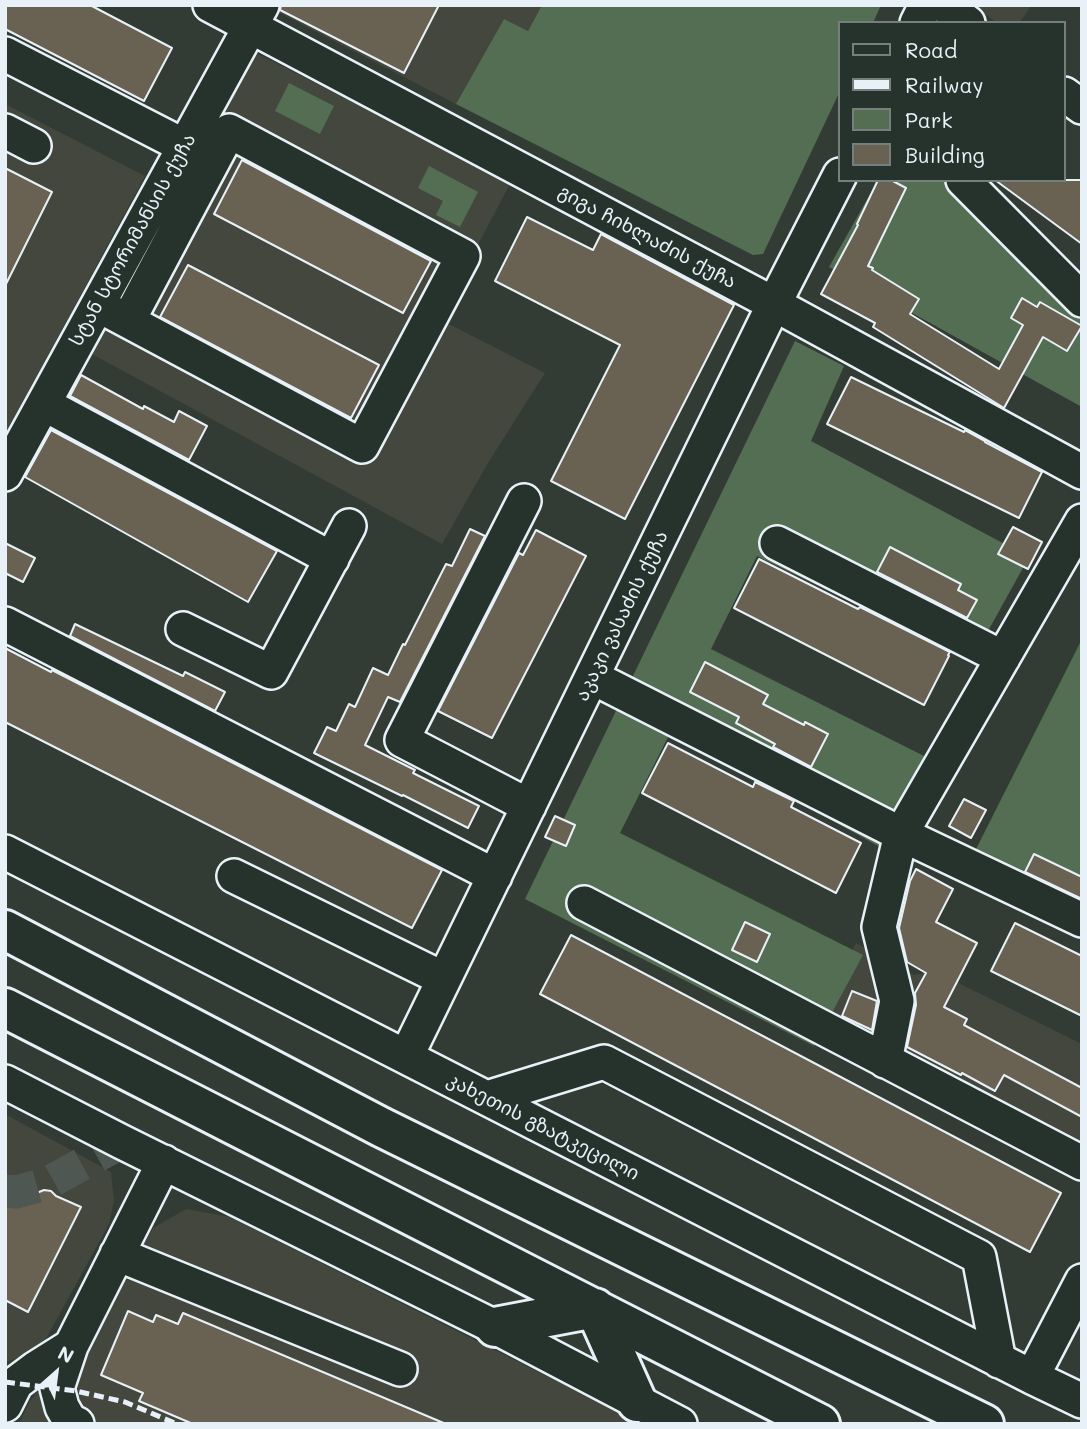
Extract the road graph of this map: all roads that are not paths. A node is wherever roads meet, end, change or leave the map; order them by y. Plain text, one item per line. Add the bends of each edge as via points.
1 (210, 5) edge
2 (926, 5) edge
3 (944, 5) edge
4 (256, 15) edge
5 (918, 21) edge
6 (965, 21) edge
7 (5, 54) edge
8 (1066, 95) edge
9 (1082, 107) edge
10 (184, 146) junction
11 (838, 179) edge
12 (965, 182) edge
13 (1082, 300) edge
14 (774, 304) junction
15 (97, 305) junction
16 (128, 321) junction
17 (44, 404) junction
18 (1082, 472) edge
19 (5, 474) edge
20 (524, 501) dead end
21 (1082, 521) edge
22 (349, 526) dead end
23 (777, 543) dead end
24 (331, 559) junction
25 (5, 624) edge
26 (183, 629) dead end
27 (1003, 659) junction
28 (592, 677) junction
29 (529, 807) junction
30 (901, 834) junction
31 (5, 852) edge
32 (234, 876) dead end
33 (495, 876) junction
34 (584, 903) dead end
35 (1082, 920) edge
36 (5, 930) edge
37 (444, 979) junction
38 (5, 1008) edge
39 (406, 1057) junction
40 (885, 1061) junction
41 (5, 1082) edge
42 (487, 1098) junction
43 (164, 1162) junction
44 (1082, 1163) edge
45 (117, 1254) junction
46 (1082, 1281) edge
47 (595, 1308) junction
48 (495, 1327) junction
49 (71, 1346) junction
50 (999, 1361) junction
51 (400, 1369) dead end
52 (1032, 1377) junction
53 (1082, 1401) edge
54 (637, 1402) junction
55 (5, 1405) edge
56 (78, 1424) edge
57 (680, 1424) edge
58 (821, 1424) edge
59 (984, 1424) edge

1 - 4 street, გიგა ჩიხლაძის ქუჩა
2 - 5 street
3 - 6 street
4 - 10 street, სტან სტორიმანსის ქუჩა
4 - 14 street, გიგა ჩიხლაძის ქუჩა
7 - 10 street
8 - 9 street
10 - 15 street, სტან სტორიმანსის ქუჩა
11 - 14 street, აკაკი ვასაძის ქუჩა
12 - 13 street
14 - 18 street, გიგა ჩიხლაძის ქუჩა
14 - 28 street, აკაკი ვასაძის ქუჩა
15 - 16 street
15 - 17 street, სტან სტორიმანსის ქუჩა
16 - 16 street via 362,446 463,256 229,131
17 - 19 street, სტან სტორიმანსის ქუჩა
17 - 24 street
20 - 29 street via 402,740
21 - 27 street
22 - 24 street
23 - 27 street
24 - 26 street via 271,672
25 - 33 street
27 - 30 street
28 - 29 street, აკაკი ვასაძის ქუჩა
28 - 30 street
29 - 33 street, აკაკი ვასაძის ქუჩა
30 - 35 street
30 - 40 street via 879,927 897,1001
31 - 39 street, კახეთის გზატკეცილი
32 - 37 street
33 - 37 street, აკაკი ვასაძის ქუჩა
34 - 40 street
36 - 59 highway via 381,1127
37 - 39 street, აკაკი ვასაძის ქუჩა
38 - 47 highway
39 - 42 street, კახეთის გზატკეცილი
40 - 44 street
41 - 43 street
42 - 50 street, კახეთის გზატკეცილი
42 - 50 street via 604,1062 979,1256
43 - 45 street
43 - 48 street
45 - 49 street
45 - 51 street
46 - 52 street
47 - 48 highway
47 - 54 highway
47 - 58 highway
48 - 54 street
49 - 55 street via 16,1383
49 - 56 street via 57,1388 62,1407
50 - 52 street, კახეთის გზატკეცილი
52 - 53 street, კახეთის გზატკეცილი
54 - 57 street

